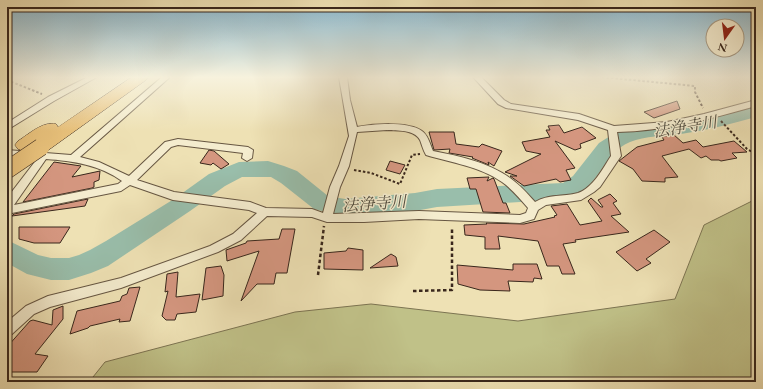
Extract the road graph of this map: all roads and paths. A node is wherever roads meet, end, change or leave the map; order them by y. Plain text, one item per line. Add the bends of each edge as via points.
1 (42, 95) edge
2 (58, 95) edge
3 (103, 95) edge
4 (115, 95) edge
5 (145, 95) edge
6 (345, 95) edge
7 (494, 95) edge
8 (696, 95) edge
9 (51, 99) junction
10 (756, 103) edge
11 (712, 116) junction
12 (7, 127) edge
13 (613, 129) junction
14 (353, 130) junction
15 (36, 150) junction
16 (7, 153) edge
17 (429, 153) junction
18 (756, 154) edge
19 (7, 156) edge
20 (73, 158) junction
21 (247, 158) dead end
22 (343, 168) junction
23 (7, 170) edge
24 (130, 181) junction
25 (7, 206) edge
26 (534, 207) junction
27 (7, 210) edge
28 (265, 212) junction
29 (451, 216) junction
30 (327, 218) junction
31 (318, 275) dead end
32 (413, 291) dead end
33 (7, 330) edge

1 - 9 path
2 - 9 street
3 - 15 highway
4 - 15 highway
5 - 20 street
6 - 14 street
7 - 13 street via 509,106 579,117
8 - 11 path via 701,105
9 - 12 street
10 - 11 street
11 - 13 street via 628,130
11 - 18 path via 721,121 747,149
13 - 26 street via 616,156 597,184 581,196 544,201
14 - 17 street via 386,127 413,131 423,138
14 - 22 street
15 - 19 highway
15 - 23 highway, bridge
15 - 25 street
16 - 20 street
17 - 22 path via 412,155 400,184 371,173
17 - 26 street via 495,172 515,187
20 - 24 street via 96,164
21 - 24 street via 248,150 178,142 168,144
22 - 30 street
24 - 27 street via 121,187
24 - 28 street via 173,196 250,206
26 - 29 street via 530,216 520,218
28 - 30 street via 312,213
28 - 33 street via 237,237 214,249 122,282 48,302 30,310
29 - 30 street via 419,214
29 - 32 path via 452,290
30 - 31 path

